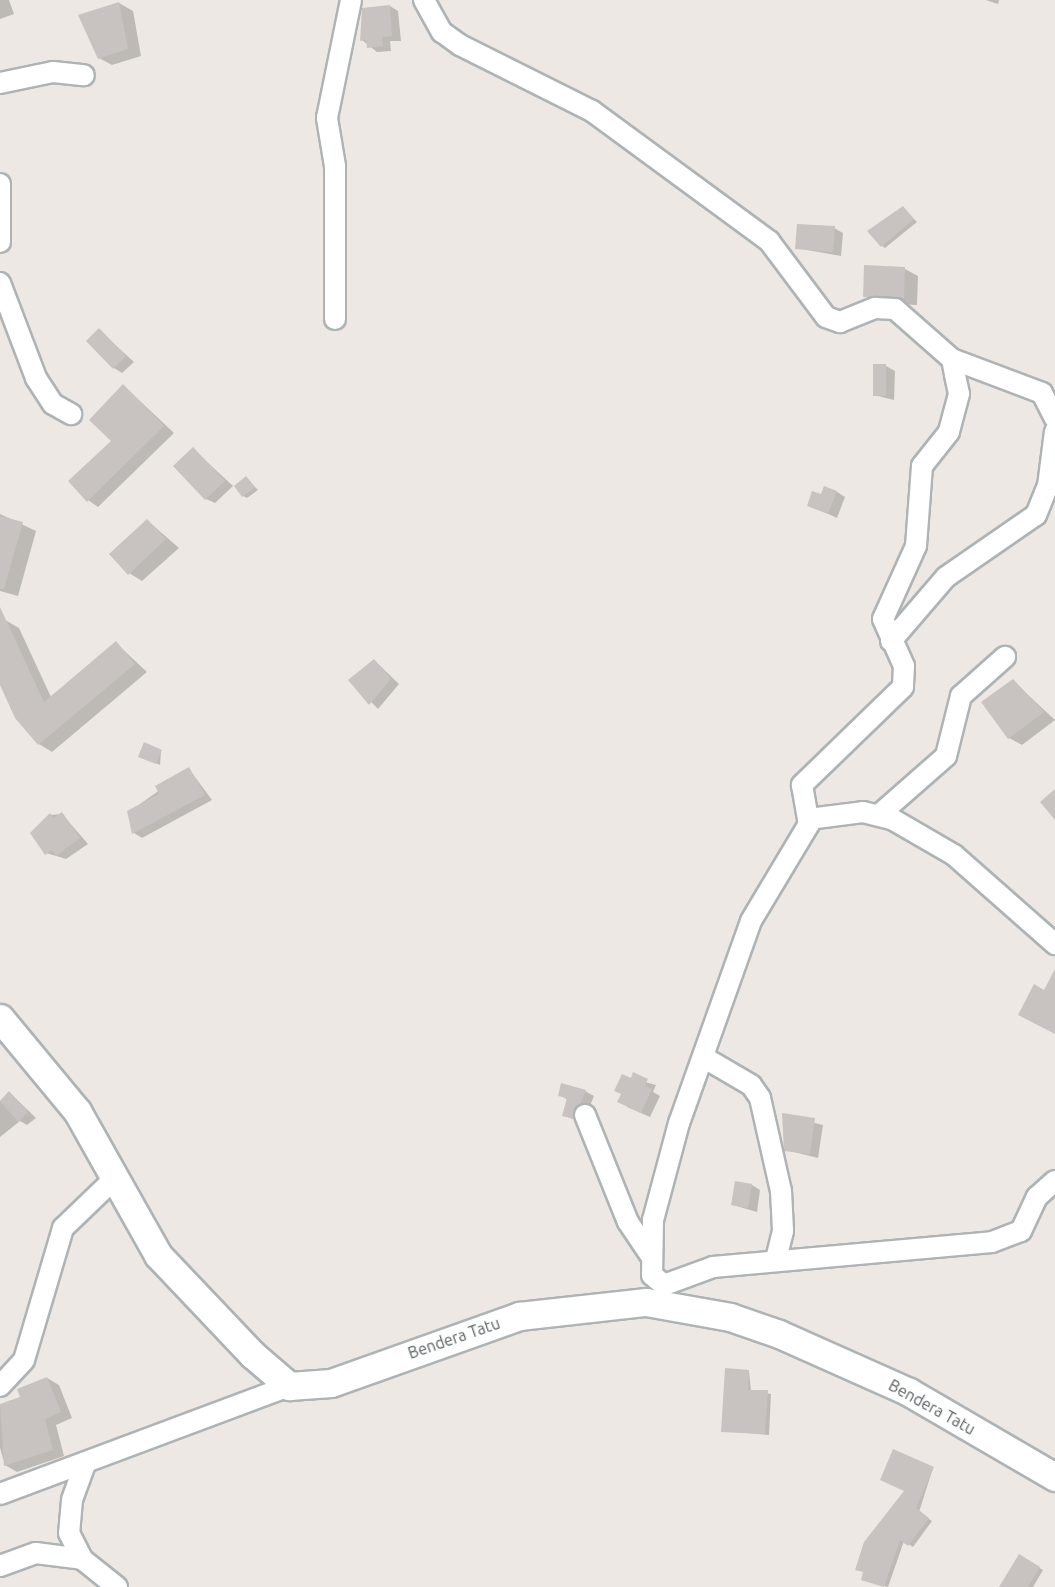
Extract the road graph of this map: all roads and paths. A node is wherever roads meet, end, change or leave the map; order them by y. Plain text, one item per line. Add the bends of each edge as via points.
1 (351, 0) edge
2 (424, 0) edge
3 (84, 75) dead end
4 (0, 83) edge
5 (0, 184) edge
6 (0, 242) edge
7 (0, 282) edge
8 (335, 320) dead end
9 (952, 359) junction
10 (1048, 394) edge
11 (71, 414) dead end
12 (1055, 418) edge
13 (1055, 430) edge
14 (891, 641) junction
15 (1005, 657) dead end
16 (880, 814) junction
17 (809, 819) junction
18 (1055, 944) edge
19 (0, 1018) edge
20 (704, 1057) junction
21 (585, 1115) dead end
22 (112, 1181) junction
23 (1055, 1181) edge
24 (650, 1255) junction
25 (776, 1260) junction
26 (0, 1386) edge
27 (289, 1386) junction
28 (85, 1464) junction
29 (1055, 1477) edge
30 (0, 1494) edge
31 (82, 1558) junction
32 (0, 1566) edge
33 (117, 1587) edge

1 - 8 street via 327,118 335,166
2 - 9 street via 442,32 460,45 592,111 770,241 826,316 840,322 875,308 895,309
3 - 4 street via 53,72
5 - 6 street
7 - 11 street via 36,378 53,404
9 - 10 street
9 - 14 street via 959,394 949,432 922,466 916,546 883,619
10 - 12 street
13 - 14 street via 1048,486 1036,514 946,577
14 - 17 street via 904,666 903,687 885,710 863,722 807,776 802,792
15 - 16 street via 961,696 946,756
16 - 17 street
16 - 18 street via 954,855
17 - 20 street via 751,921
19 - 22 main road via 77,1111
20 - 24 street via 670,1155
20 - 25 street via 751,1085 760,1098 781,1191 783,1231
21 - 24 street via 628,1222
22 - 26 street via 63,1228 24,1360
22 - 27 main road via 158,1255 253,1355
23 - 25 street via 1037,1197 1021,1231 1011,1238
24 - 25 street via 652,1275 664,1285 713,1267
27 - 28 street
27 - 29 main road, Bendera Tatu via 331,1383 519,1316 657,1304 730,1317 779,1334 909,1392
28 - 30 street
28 - 31 street via 68,1520
31 - 32 street via 36,1553
31 - 33 street

